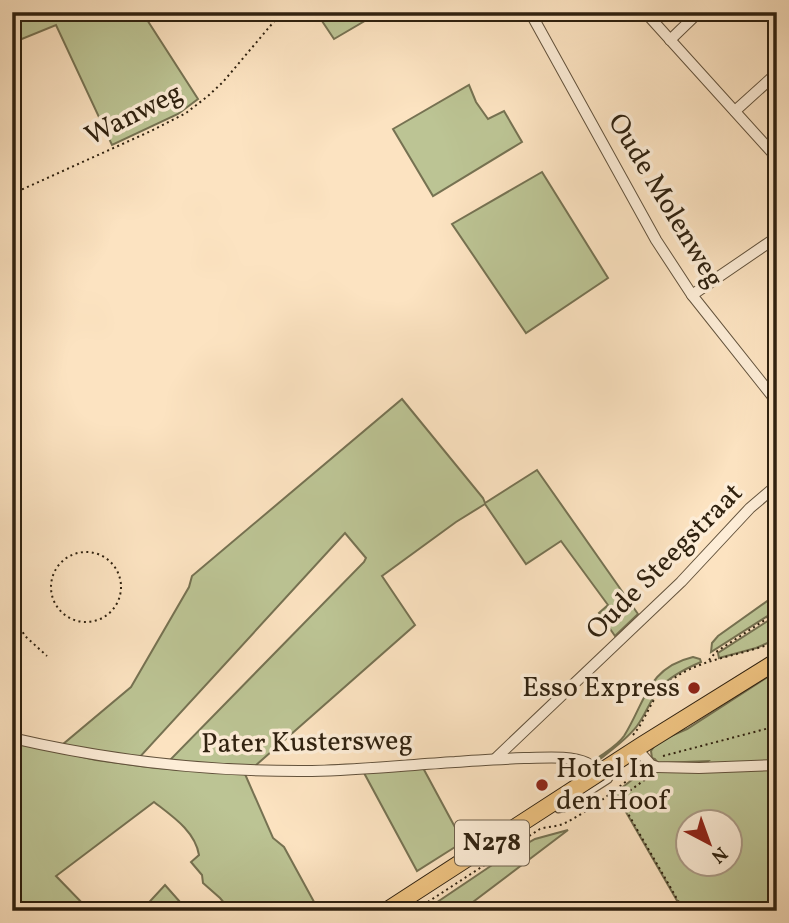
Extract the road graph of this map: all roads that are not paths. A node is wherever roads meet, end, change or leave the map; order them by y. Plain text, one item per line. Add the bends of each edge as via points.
1 (530, 12) edge
2 (645, 12) edge
3 (699, 12) edge
4 (670, 40) junction
5 (777, 73) edge
6 (734, 111) junction
7 (777, 158) edge
8 (777, 237) edge
9 (692, 295) junction
10 (777, 402) edge
11 (777, 485) edge
12 (777, 661) edge
13 (12, 738) edge
14 (646, 754) junction
15 (496, 758) junction
16 (777, 765) edge
17 (603, 771) junction
18 (386, 911) edge

1 - 9 street, Oude Molenweg via 656,240
2 - 4 street
3 - 4 street
4 - 6 street
5 - 6 street
6 - 7 street
8 - 9 street
9 - 10 street, Oude Molenweg
11 - 15 street, Oude Steegstraat
12 - 14 main road, N278
13 - 15 street, Pater Kustersweg via 130,760 243,770 365,769
14 - 16 street via 699,768
14 - 17 main road, N278
15 - 17 street, Pater Kustersweg via 564,758
17 - 18 main road, N278

